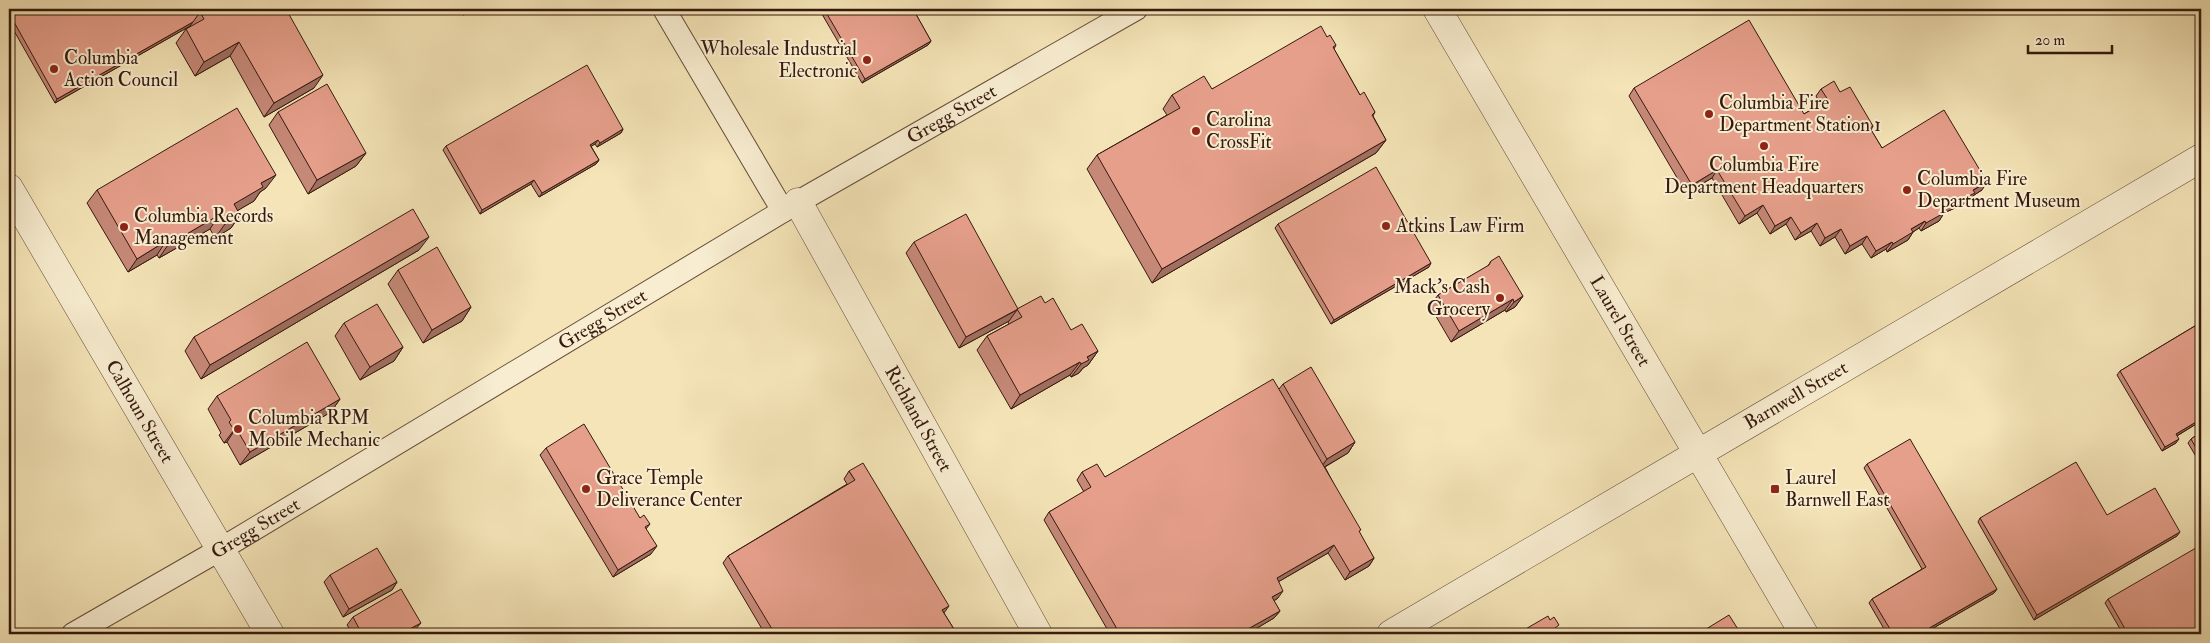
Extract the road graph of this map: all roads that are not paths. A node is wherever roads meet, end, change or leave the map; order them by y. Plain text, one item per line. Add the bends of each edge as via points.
1 (664, 9) edge
2 (1136, 9) edge
3 (1437, 9) edge
4 (2201, 158) edge
5 (9, 188) edge
6 (791, 206) junction
7 (1697, 452) junction
8 (220, 549) junction
9 (73, 634) edge
10 (270, 634) edge
11 (1038, 634) edge
12 (1391, 634) edge
13 (1804, 634) edge

1 - 6 street, Richland Street
2 - 6 street, Gregg Street
3 - 7 street, Laurel Street
4 - 7 street, Barnwell Street
5 - 8 street, Calhoun Street
6 - 8 street, Gregg Street
6 - 11 street, Richland Street
7 - 12 street, Barnwell Street
7 - 13 street, Laurel Street
8 - 9 street, Gregg Street
8 - 10 street, Calhoun Street

